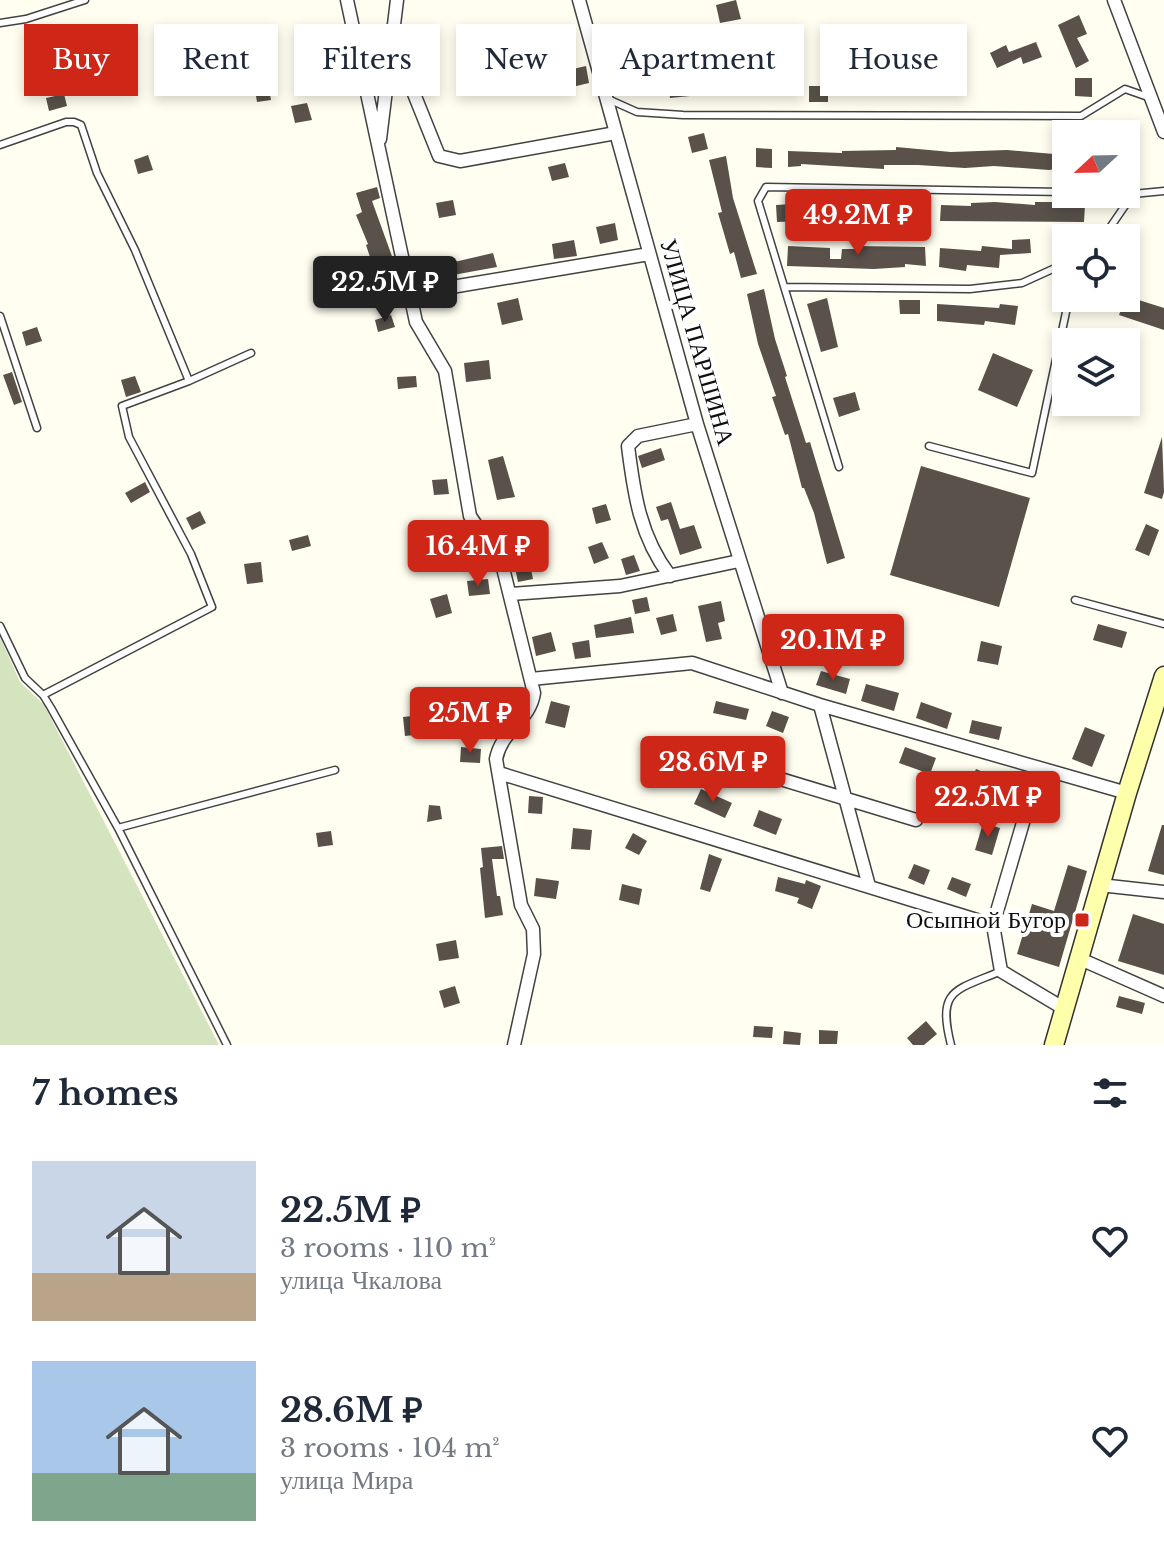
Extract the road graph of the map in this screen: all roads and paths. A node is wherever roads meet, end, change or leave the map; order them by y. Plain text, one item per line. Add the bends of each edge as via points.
1 (85, 0) edge
2 (347, 0) edge
3 (397, 0) edge
4 (579, 0) edge
5 (1114, 0) edge
6 (0, 23) edge
7 (394, 24) edge
8 (385, 96) edge
9 (415, 96) edge
10 (606, 98) junction
11 (1151, 98) junction
12 (1164, 132) edge
13 (616, 133) junction
14 (0, 145) edge
15 (379, 150) junction
16 (1164, 191) edge
17 (1052, 192) edge
18 (1140, 193) edge
19 (649, 254) junction
20 (1052, 269) edge
21 (785, 287) junction
22 (410, 294) junction
23 (1066, 312) edge
24 (0, 316) edge
25 (251, 353) dead end
26 (189, 381) junction
27 (697, 424) junction
28 (37, 428) dead end
29 (929, 446) dead end
30 (839, 467) dead end
31 (739, 561) junction
32 (670, 576) junction
33 (511, 594) junction
34 (1075, 600) dead end
35 (1164, 624) edge
36 (0, 626) edge
37 (1164, 676) edge
38 (531, 679) junction
39 (782, 693) junction
40 (43, 695) junction
41 (820, 705) junction
42 (678, 748) dead end
43 (1039, 768) junction
44 (335, 770) dead end
45 (499, 773) junction
46 (1127, 793) junction
47 (846, 799) junction
48 (916, 820) dead end
49 (118, 828) junction
50 (1100, 885) junction
51 (869, 886) junction
52 (1164, 892) edge
53 (993, 925) junction
54 (1078, 958) junction
55 (1001, 971) junction
56 (1164, 996) edge
57 (1063, 1008) junction
58 (227, 1045) edge
59 (514, 1045) edge
60 (951, 1045) edge
61 (1054, 1045) edge

1 - 6 lane
2 - 15 street
3 - 7 street
4 - 10 street, УЛИЦА ПАРШИНА
5 - 11 street
8 - 15 street
9 - 13 street via 439,156 460,161
10 - 11 lane via 637,112 683,115 1081,116 1125,89
10 - 13 street, УЛИЦА ПАРШИНА
11 - 12 street
13 - 19 street, УЛИЦА ПАРШИНА
14 - 26 lane via 66,122 81,125
15 - 22 street
16 - 18 lane
17 - 21 lane via 766,187 758,201
19 - 22 street
19 - 27 street, УЛИЦА ПАРШИНА
20 - 21 lane via 1022,283 970,289
21 - 30 lane
22 - 33 street via 416,322 445,371 470,516 502,564
23 - 29 lane via 1032,473
24 - 28 lane
25 - 26 lane
26 - 40 lane via 122,406 129,437 191,554 212,607
27 - 31 street, УЛИЦА ПАРШИНА
27 - 32 street via 638,436 628,446 640,519 654,555
31 - 32 street
31 - 39 street, УЛИЦА ПАРШИНА
32 - 33 street via 620,586
33 - 38 street
34 - 35 lane
36 - 40 lane via 25,678
37 - 46 street
38 - 39 street via 692,663
38 - 45 street via 532,705 500,743
39 - 41 street
40 - 49 lane
41 - 43 street
41 - 47 street
42 - 47 street
43 - 46 street
43 - 53 street
44 - 49 lane
45 - 51 street
45 - 59 street via 521,905 533,929 534,954
46 - 50 street
47 - 48 street
47 - 51 street
49 - 58 lane
50 - 52 street
50 - 54 street
51 - 53 street
53 - 55 street
54 - 56 street
54 - 57 street
55 - 57 street
55 - 60 lane via 949,997 945,1013
57 - 61 street

